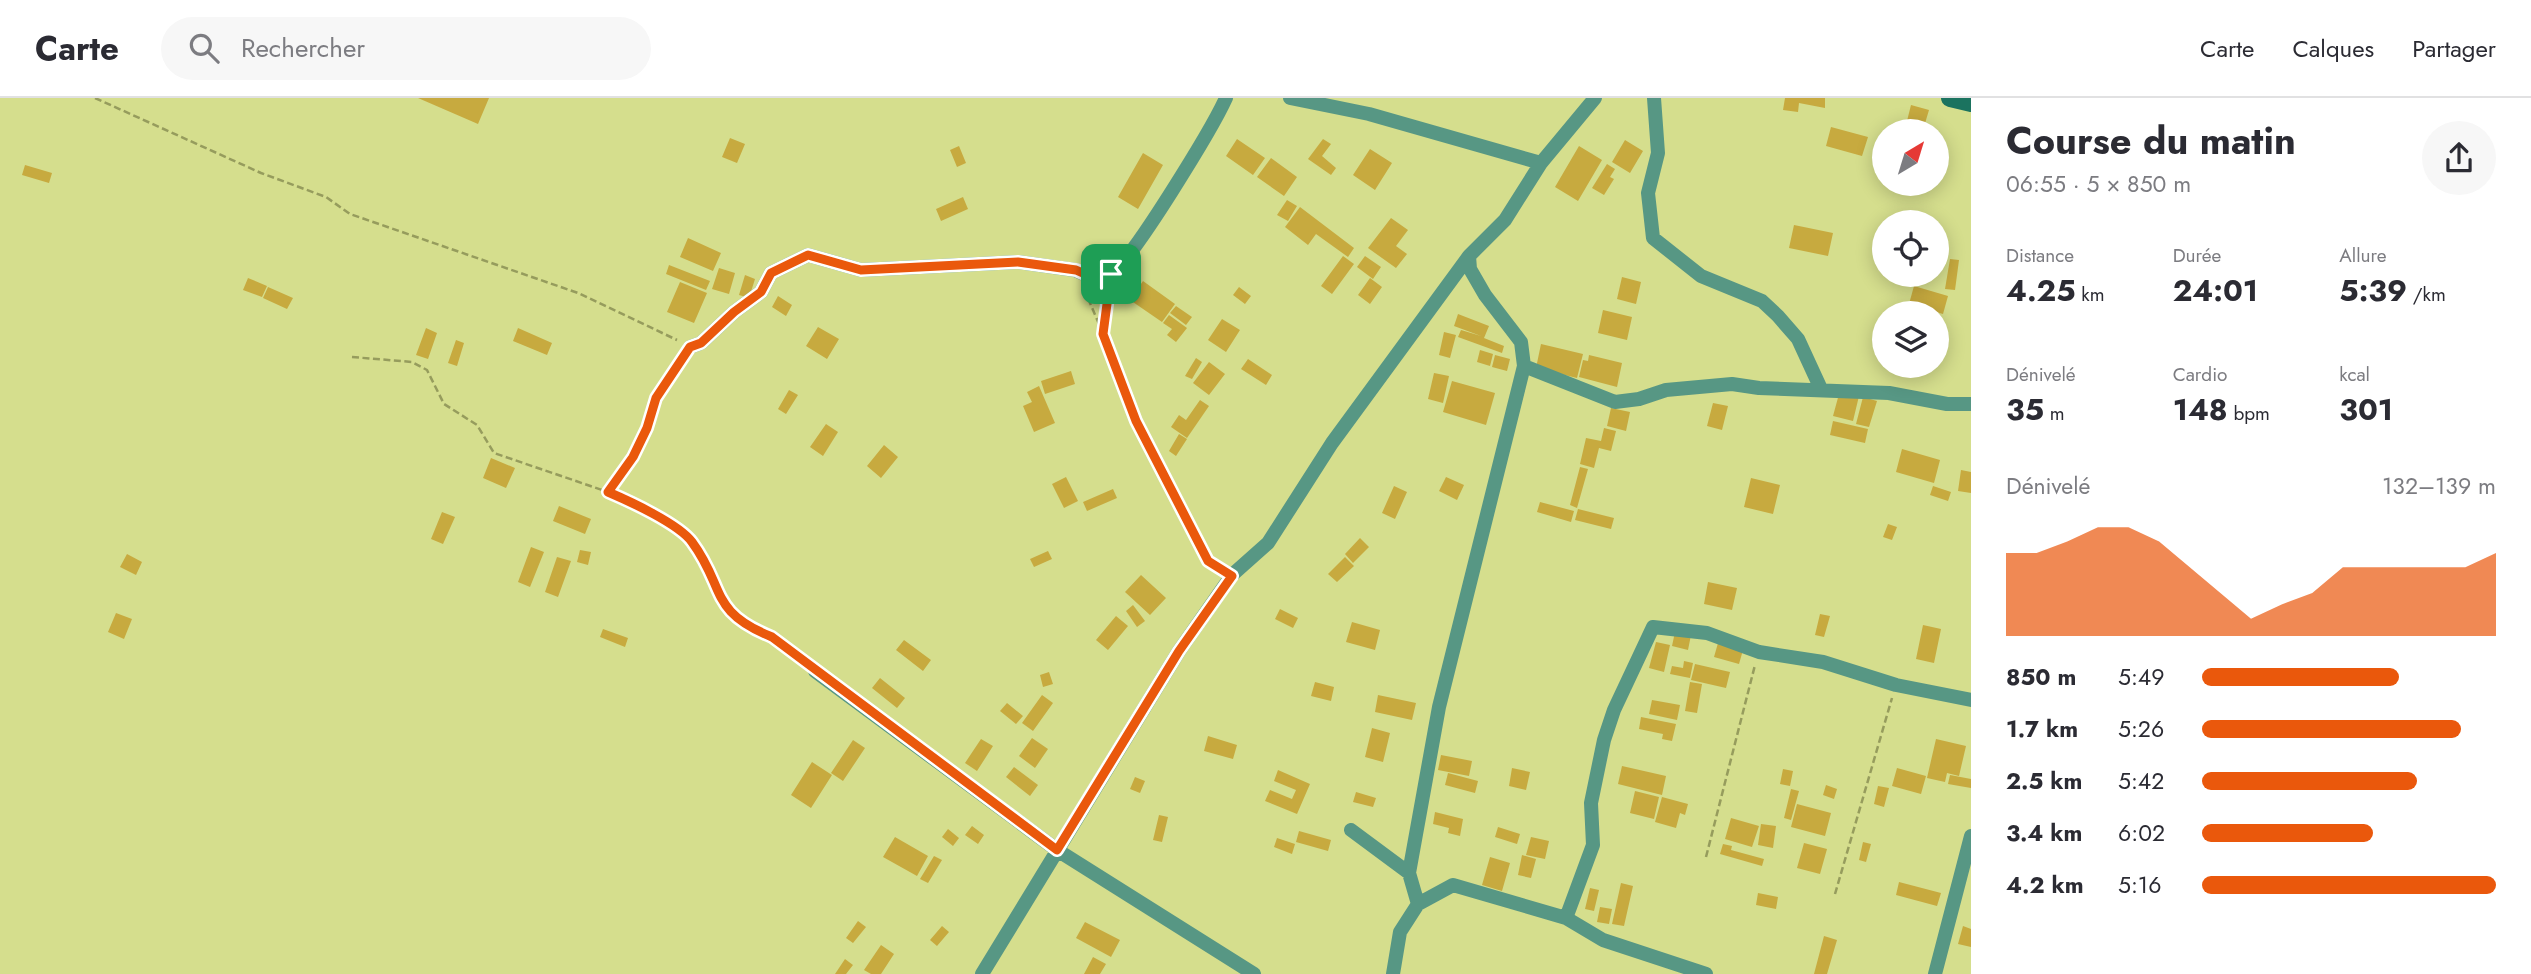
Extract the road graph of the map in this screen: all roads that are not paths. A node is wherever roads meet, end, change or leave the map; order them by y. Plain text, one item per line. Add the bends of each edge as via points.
1 (1226, 98) edge
2 (1595, 98) edge
3 (1654, 98) edge
4 (1950, 98) edge
5 (1294, 99) edge
6 (1971, 103) edge
7 (1541, 163) junction
8 (1469, 256) junction
9 (690, 347) road end
10 (1524, 366) junction
11 (1821, 388) junction
12 (1971, 404) edge
13 (815, 671) road end
14 (1971, 700) edge
15 (1351, 830) dead end
16 (1971, 836) edge
17 (1057, 850) junction
18 (1409, 873) junction
19 (1418, 904) junction
20 (1566, 918) junction
21 (982, 974) edge
22 (1254, 974) edge
23 (1393, 974) edge
24 (1706, 974) edge
25 (1935, 974) edge

1 - 9 street via 1184,170 1111,274 1096,279 1076,270 1018,262 861,270 808,255 771,273 761,292 701,343
2 - 7 street
3 - 11 street via 1658,153 1648,193 1653,238 1701,276 1770,308 1798,339
4 - 6 main road
5 - 7 street via 1368,114
7 - 8 street via 1505,220
8 - 10 street via 1470,269 1485,295 1521,342
8 - 17 street via 1332,443 1268,543 1232,576 1179,651
10 - 11 street via 1615,402 1666,390 1732,384
10 - 18 street via 1439,707
11 - 12 street
13 - 17 street
14 - 20 street via 1896,685 1823,662 1759,652 1707,633 1653,627 1607,730 1591,803 1593,845
15 - 18 street
16 - 25 street
17 - 21 street
17 - 22 street
18 - 19 street
19 - 20 street via 1453,884
19 - 23 street via 1400,932
20 - 24 street via 1603,940

